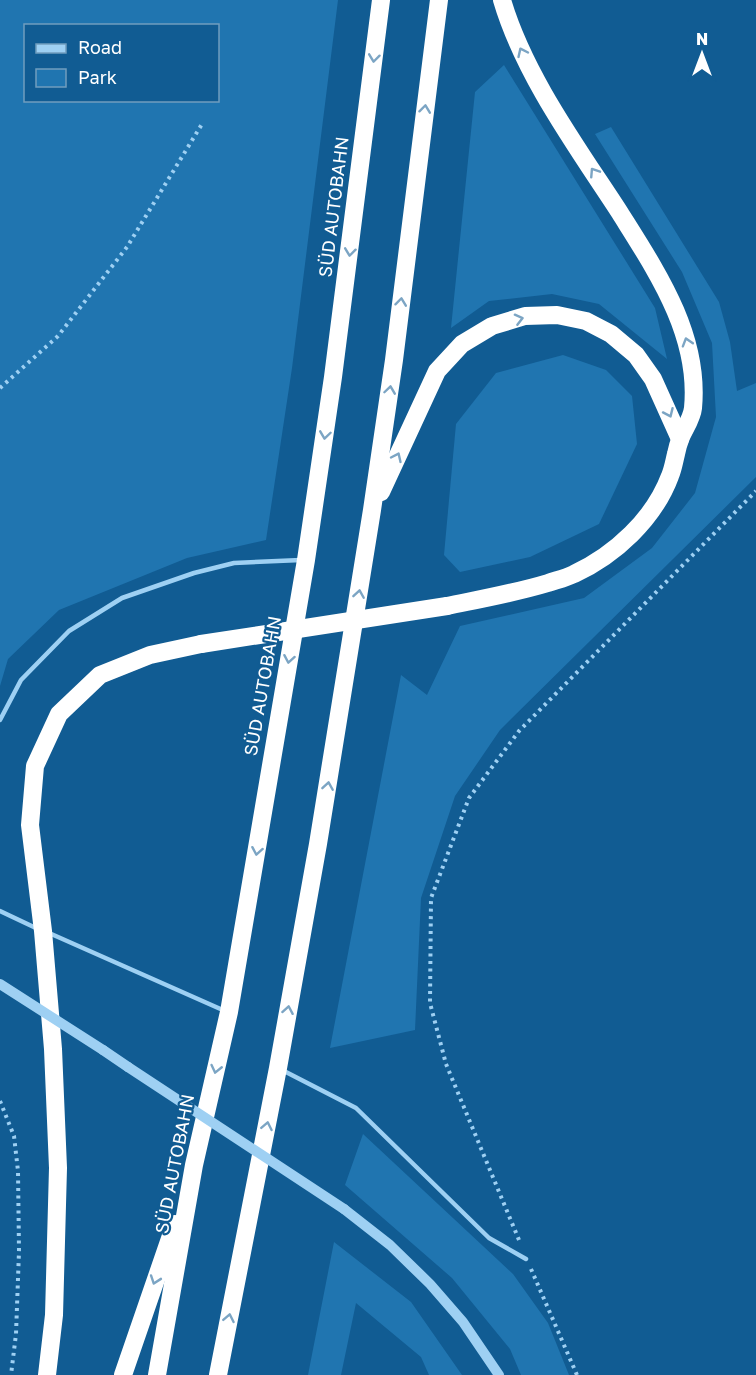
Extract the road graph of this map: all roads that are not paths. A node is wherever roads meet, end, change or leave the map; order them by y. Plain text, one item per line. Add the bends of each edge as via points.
1 (381, 0) edge
2 (439, 0) edge
3 (502, 0) edge
4 (680, 439) junction
5 (372, 510) junction
6 (306, 560) junction
7 (0, 720) edge
8 (0, 911) edge
9 (43, 931) junction
10 (0, 984) edge
11 (229, 1012) junction
12 (278, 1068) junction
13 (194, 1165) junction
14 (526, 1259) road end
15 (47, 1375) edge
16 (123, 1375) edge
17 (157, 1375) edge
18 (218, 1375) edge
19 (499, 1375) edge

1 -> 6 highway, SÜD AUTOBAHN
5 -> 2 highway
4 -> 3 highway via 693,412 694,396 690,350 681,324 646,254 523,57
5 -> 4 highway via 437,371 462,344 492,327 525,316 557,315 586,321 611,334 636,355 653,379
4 - 9 highway, bridge via 670,476 657,503 607,555 573,575 529,589 447,606 201,644 150,655 100,675 59,714 35,766 30,825
12 -> 5 highway
6 - 7 lane via 234,563 122,598 69,631 21,680
6 -> 11 highway, SÜD AUTOBAHN
8 - 9 lane
9 - 11 lane
9 - 15 highway via 58,1168 54,1315
10 - 19 street, bridge via 344,1209 390,1245 463,1322
11 -> 13 highway, SÜD AUTOBAHN
12 - 14 lane via 356,1108 489,1238
18 -> 12 highway
13 -> 16 highway
13 - 17 highway, SÜD AUTOBAHN

